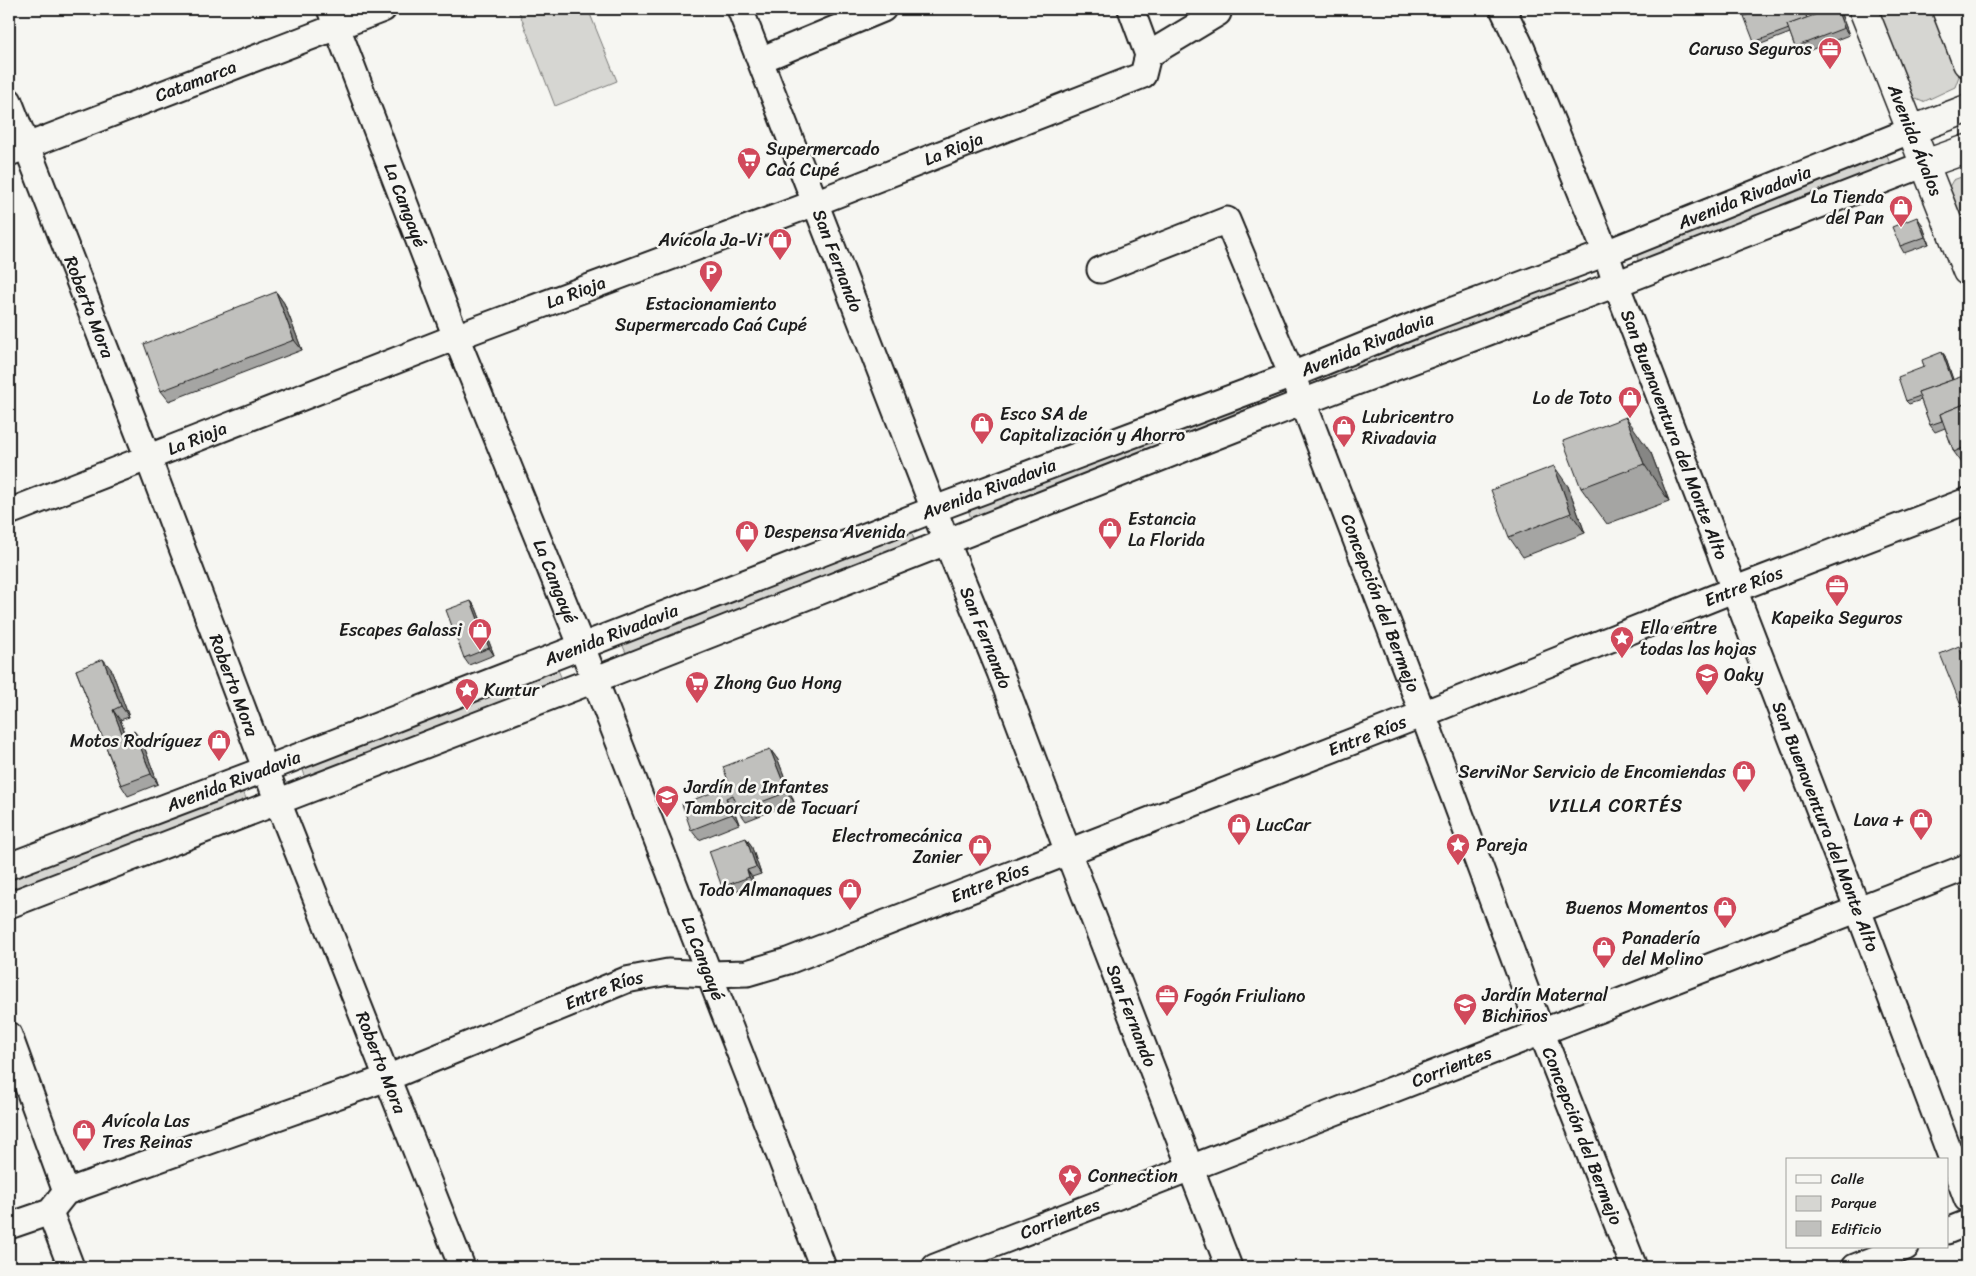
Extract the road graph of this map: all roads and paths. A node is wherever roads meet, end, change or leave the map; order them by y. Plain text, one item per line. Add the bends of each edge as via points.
1 (383, 9) edge
2 (740, 9) edge
3 (883, 9) edge
4 (1131, 9) edge
5 (1503, 9) edge
6 (1863, 9) edge
7 (1946, 9) edge
8 (1218, 13) dead end
9 (333, 18) edge
10 (760, 60) junction
11 (1967, 63) edge
12 (1146, 65) junction
13 (9, 101) edge
14 (1967, 108) edge
15 (1912, 130) junction
16 (1967, 149) edge
17 (18, 150) edge
18 (1925, 164) junction
19 (815, 202) junction
20 (1606, 253) junction
21 (1100, 270) dead end
22 (1967, 271) edge
23 (1616, 284) junction
24 (456, 337) junction
25 (1292, 375) junction
26 (1303, 402) junction
27 (148, 458) junction
28 (1967, 501) edge
29 (935, 509) junction
30 (9, 512) edge
31 (947, 543) junction
32 (1733, 590) junction
33 (582, 647) junction
34 (594, 680) junction
35 (1423, 714) junction
36 (266, 769) junction
37 (278, 802) junction
38 (1068, 852) junction
39 (9, 866) edge
40 (1967, 867) edge
41 (9, 905) edge
42 (1858, 910) junction
43 (710, 974) junction
44 (1541, 1031) junction
45 (9, 1035) edge
46 (387, 1078) junction
47 (1191, 1169) junction
48 (66, 1192) junction
49 (1967, 1198) edge
50 (50, 1212) junction
51 (1967, 1223) edge
52 (9, 1226) edge
53 (1948, 1231) edge
54 (1903, 1248) edge
55 (71, 1267) edge
56 (462, 1267) edge
57 (822, 1267) edge
58 (935, 1267) edge
59 (1229, 1267) edge
60 (1634, 1267) edge
61 (1855, 1267) edge

1 - 9 street, Catamarca
2 - 10 street, San Fernando
3 - 10 street
4 - 12 street
5 - 20 street, San Buenaventura del Monte Alto
6 - 15 main road, Avenida Ávalos
7 - 11 main road
8 - 12 street, La Rioja
9 - 17 street, Catamarca
9 - 24 street, La Cangayé
10 - 19 street, San Fernando
12 - 19 street, La Rioja
13 - 17 street, Roberto Mora
14 - 15 main road, Avenida Rivadavia
15 - 18 main road, Avenida Ávalos
15 - 20 street, Avenida Rivadavia
16 - 18 main road, Avenida Rivadavia
17 - 27 street, Roberto Mora
18 - 22 main road, Avenida Ávalos
18 - 23 street, Avenida Rivadavia
19 - 24 street, La Rioja
19 - 29 street, San Fernando
20 - 23 street, San Buenaventura del Monte Alto
20 - 25 street, Avenida Rivadavia
21 - 25 street, Concepción del Bermejo via 1227,220
23 - 26 street, Avenida Rivadavia
23 - 32 street, San Buenaventura del Monte Alto
24 - 27 street, La Rioja
24 - 33 street, La Cangayé
25 - 26 street, Concepción del Bermejo
25 - 29 street, Avenida Rivadavia
26 - 31 street, Avenida Rivadavia
26 - 35 street, Concepción del Bermejo
27 - 30 street, La Rioja
27 - 36 street, Roberto Mora
28 - 32 street, Entre Ríos
29 - 31 street, San Fernando
29 - 33 street, Avenida Rivadavia
31 - 34 street, Avenida Rivadavia
31 - 38 street, San Fernando
32 - 35 street, Entre Ríos
32 - 42 street, San Buenaventura del Monte Alto
33 - 34 street, La Cangayé
33 - 36 street, Avenida Rivadavia
34 - 37 street, Avenida Rivadavia
34 - 43 street, La Cangayé
35 - 38 street, Entre Ríos
35 - 44 street, Concepción del Bermejo
36 - 37 street, Roberto Mora
36 - 39 street, Avenida Rivadavia
37 - 41 street, Avenida Rivadavia
37 - 46 street, Roberto Mora
38 - 43 street, Entre Ríos via 788,961 746,973
38 - 47 street, San Fernando
40 - 42 street, Corrientes
42 - 44 street, Corrientes
42 - 49 street, San Buenaventura del Monte Alto
43 - 46 street, Entre Ríos via 668,972 626,980
43 - 57 street, La Cangayé
44 - 47 street, Corrientes
44 - 60 street, Concepción del Bermejo
45 - 48 street
46 - 48 street, Entre Ríos
46 - 56 street, Roberto Mora
47 - 58 street, Corrientes
47 - 59 street, San Fernando
48 - 50 street
50 - 52 street
50 - 55 street
51 - 53 street
54 - 61 street

